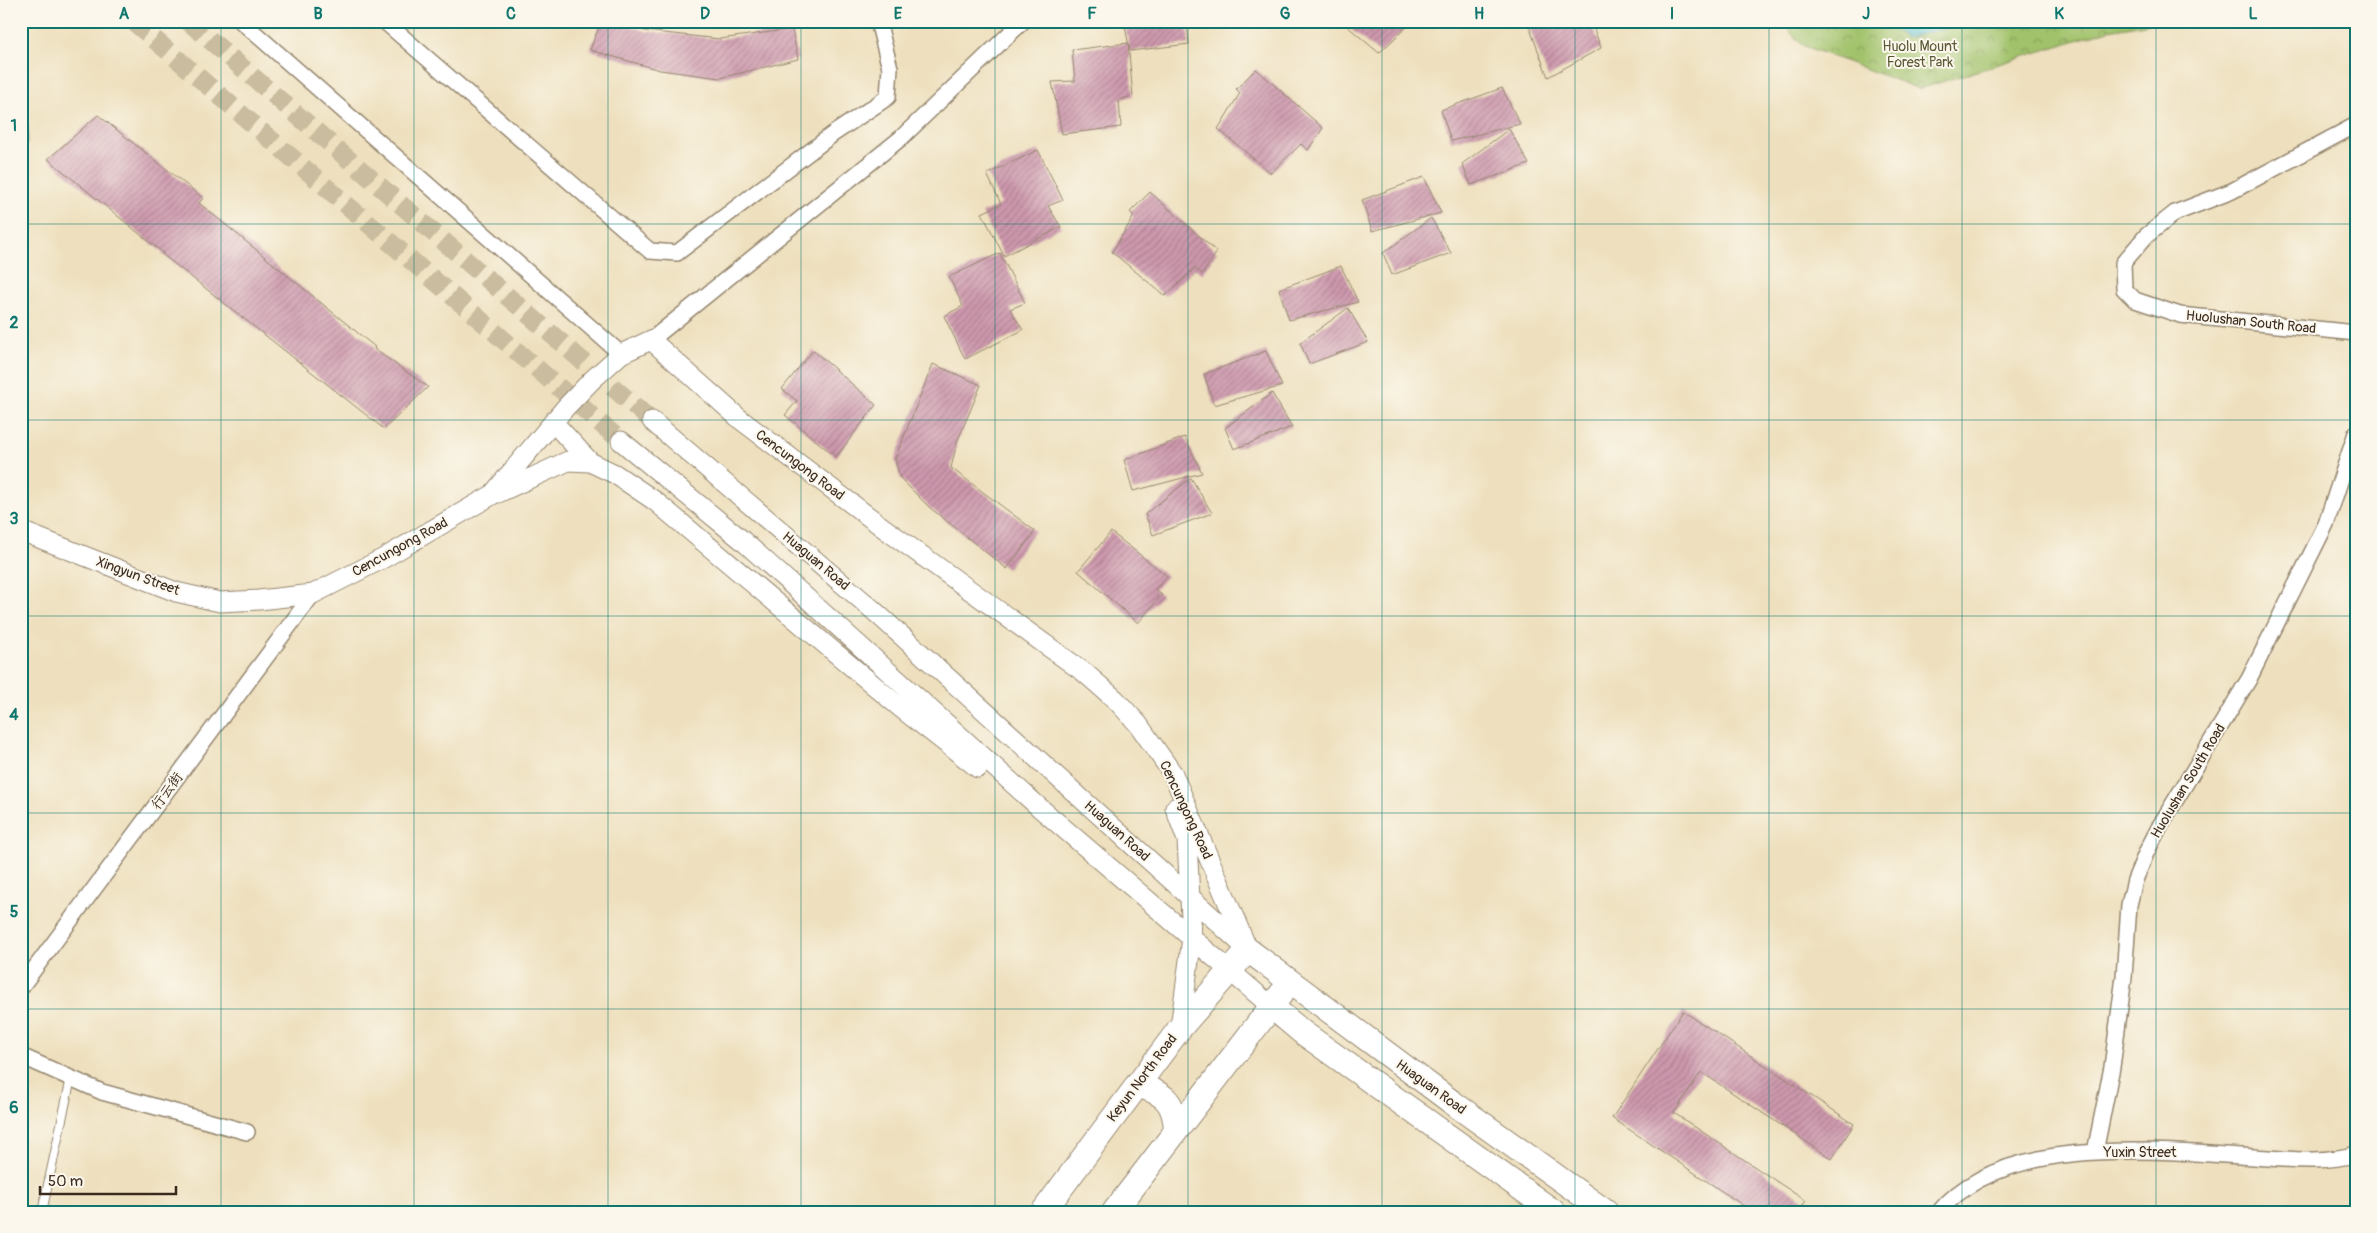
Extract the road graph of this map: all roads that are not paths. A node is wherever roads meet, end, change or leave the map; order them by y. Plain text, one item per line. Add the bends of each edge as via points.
1 (241, 21) edge
2 (384, 21) edge
3 (878, 21) edge
4 (1023, 21) edge
5 (2356, 125) edge
6 (2356, 334) edge
7 (651, 340) junction
8 (621, 354) junction
9 (652, 421) tunnel mouth
10 (553, 422) junction
11 (2356, 433) edge
12 (621, 441) tunnel mouth
13 (590, 462) junction
14 (492, 495) junction
15 (21, 531) edge
16 (313, 594) junction
17 (259, 600) joint
18 (1116, 700) junction
19 (1058, 824) junction
20 (1190, 897) junction
21 (1192, 938) junction
22 (1248, 950) junction
23 (1230, 971) junction
24 (1290, 983) junction
25 (21, 988) edge
26 (1271, 1006) junction
27 (1180, 1028) junction
28 (21, 1056) edge
29 (71, 1078) junction
30 (1137, 1085) junction
31 (1176, 1131) junction
32 (247, 1132) dead end
33 (2095, 1152) junction
34 (2356, 1154) edge
35 (42, 1212) edge
36 (1043, 1212) edge
37 (1114, 1212) edge
38 (1554, 1212) edge
39 (1606, 1212) edge
40 (1938, 1212) edge

1 - 8 street
2 - 3 street via 650,251 677,253 833,134 888,97 890,68
4 - 7 street via 901,138
5 - 6 street, Huolushan South Road via 2232,191 2176,213 2146,236 2123,263 2124,289 2135,300 2180,315
7 - 8 street, Cencungong Road
7 - 18 street, Cencungong Road via 741,420 885,530 1085,673
8 - 10 street, Cencungong Road
9 - 20 street, Huaguan Road via 872,609
10 - 13 street
10 - 14 street, Cencungong Road
11 - 33 street, Huolushan South Road via 2322,533 2249,679 2161,824 2135,880 2129,905 2124,977 2112,1067
12 - 19 street via 742,540
13 - 14 street via 568,461
13 - 19 street via 615,474 655,501 902,709 1005,789
14 - 16 street, Cencungong Road via 384,558
15 - 17 street, Xingyun Street via 176,592 220,602
16 - 17 street, Cencungong Road
16 - 25 street, 行云街
18 - 20 street via 1161,770 1172,799 1186,840
18 - 22 street, Cencungong Road via 1138,724 1173,774
19 - 21 street
20 - 21 street
20 - 22 street, Huaguan Road
21 - 23 street
21 - 27 street
22 - 23 main road, Keyun North Road
22 - 24 main road, Huaguan Road
23 - 26 street
23 - 27 main road, Keyun North Road
24 - 26 main road
24 - 39 main road, Huaguan Road
26 - 31 main road
26 - 38 main road via 1302,1032
27 - 30 main road, Keyun North Road
28 - 29 street
29 - 32 street via 102,1092
29 - 35 lane
30 - 31 main road via 1164,1096 1176,1117
30 - 36 main road, Keyun North Road
31 - 37 main road
33 - 34 street, Yuxin Street via 2153,1151 2307,1160
33 - 40 street, Yuxin Street via 2048,1158 1989,1174 1962,1190

